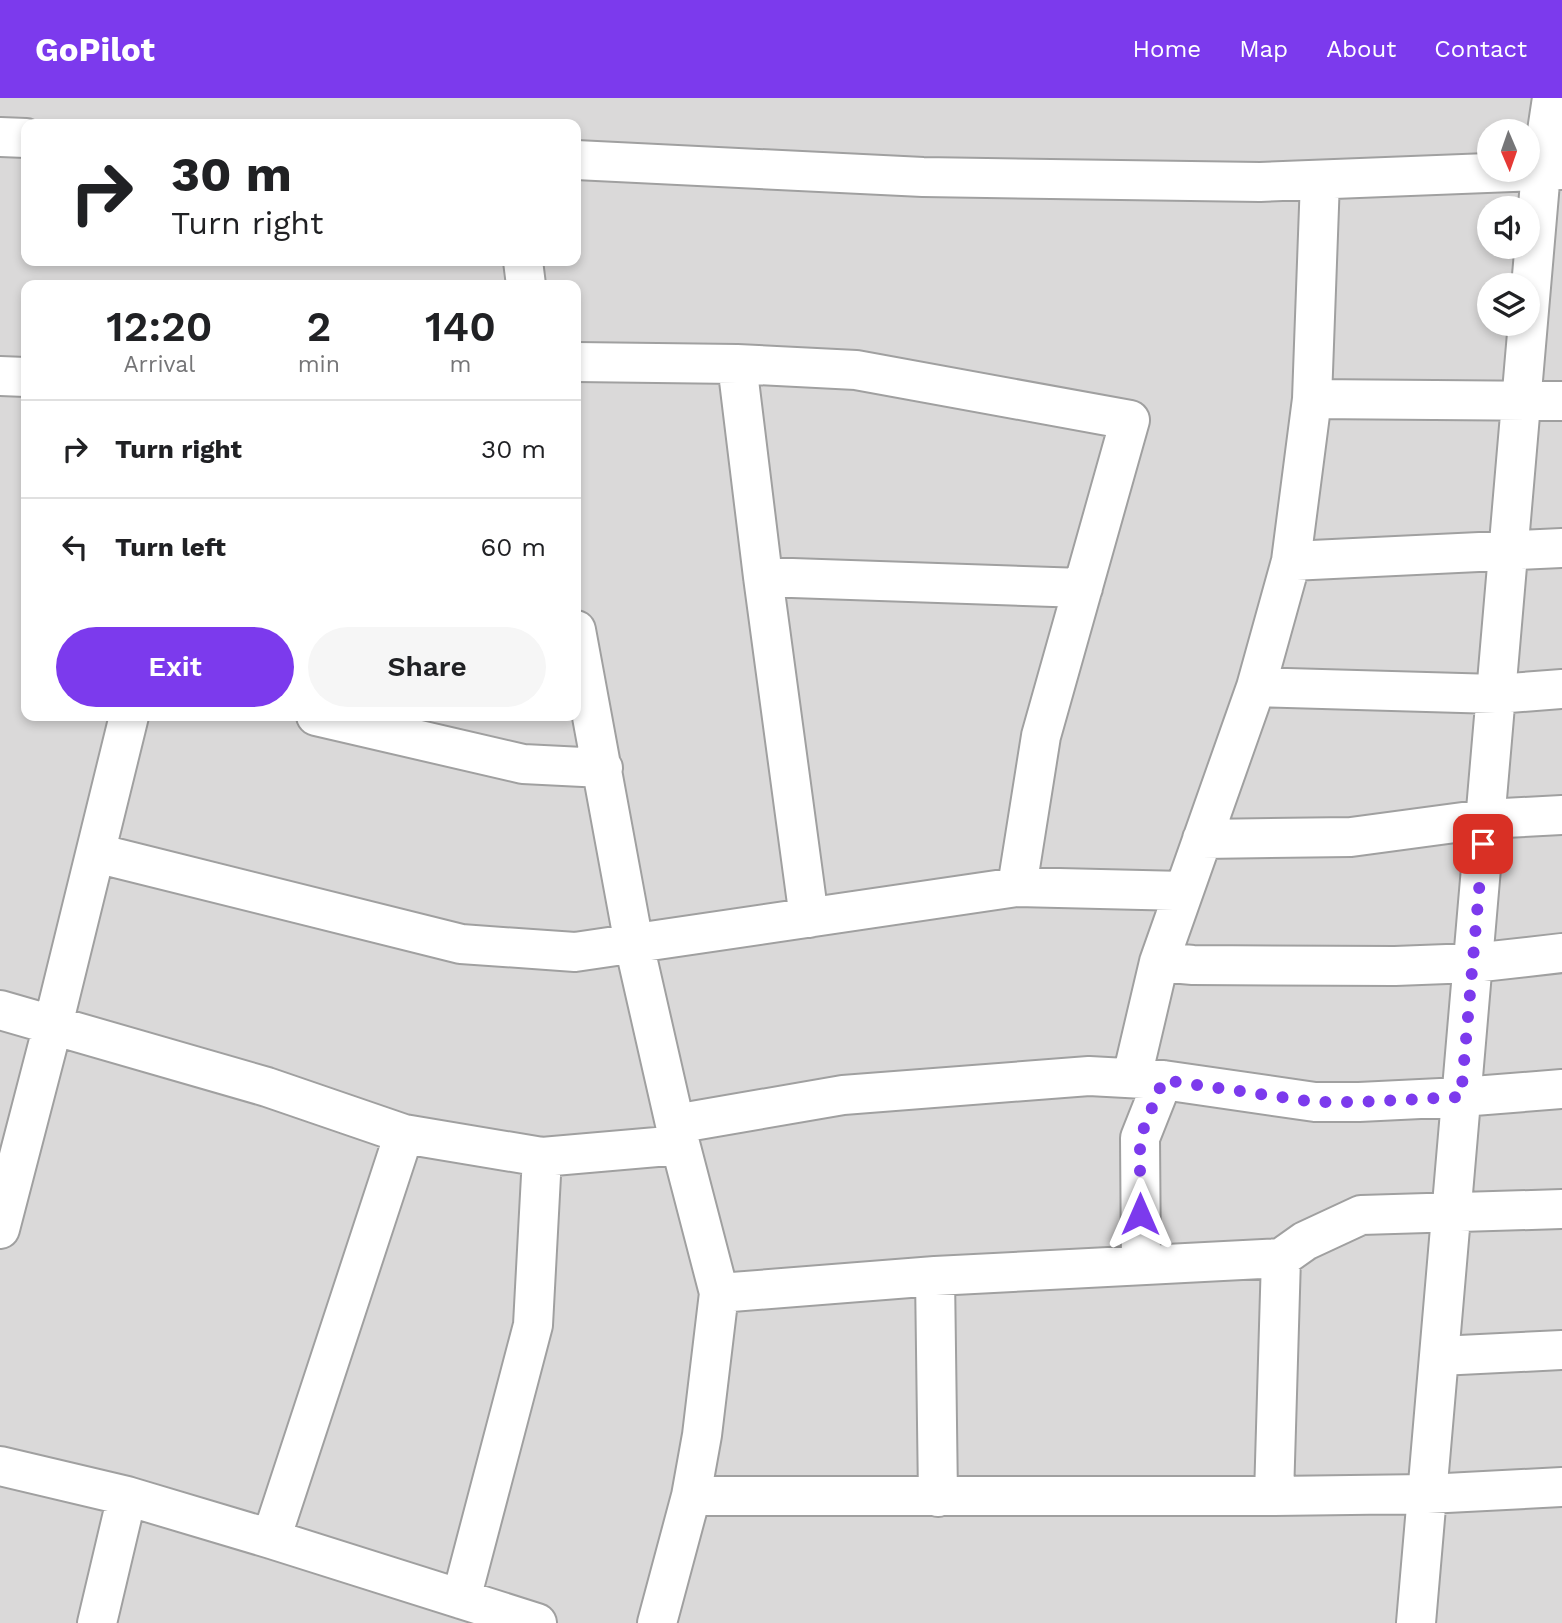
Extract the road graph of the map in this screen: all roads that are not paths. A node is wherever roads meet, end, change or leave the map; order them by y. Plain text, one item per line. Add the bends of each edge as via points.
1 (1552, 98) edge
2 (0, 137) edge
3 (21, 138) edge
4 (581, 159) edge
5 (1552, 171) edge
6 (1320, 180) junction
7 (581, 362) edge
8 (737, 364) junction
9 (0, 376) edge
10 (21, 377) edge
11 (1312, 399) junction
12 (1562, 401) edge
13 (1521, 402) junction
14 (1562, 548) edge
15 (1508, 550) junction
16 (1291, 561) junction
17 (763, 577) junction
18 (1083, 588) junction
19 (581, 656) edge
20 (1256, 687) junction
21 (1562, 689) edge
22 (1496, 694) junction
23 (128, 721) edge
24 (338, 721) edge
25 (603, 768) junction
26 (1562, 815) edge
27 (1485, 820) junction
28 (1202, 839) junction
29 (96, 853) junction
30 (1017, 887) junction
31 (1184, 891) junction
32 (809, 918) junction
33 (634, 944) junction
34 (1562, 953) edge
35 (1159, 962) junction
36 (1473, 963) junction
37 (0, 1010) edge
38 (53, 1025) junction
39 (1148, 1079) junction
40 (1562, 1089) edge
41 (1461, 1097) junction
42 (404, 1134) junction
43 (677, 1134) junction
44 (542, 1157) junction
45 (1562, 1209) edge
46 (1451, 1211) junction
47 (0, 1229) edge
48 (1281, 1258) junction
49 (1141, 1265) junction
50 (935, 1276) junction
51 (719, 1293) junction
52 (1562, 1350) edge
53 (1439, 1356) junction
54 (0, 1466) edge
55 (1562, 1487) edge
56 (1427, 1494) junction
57 (127, 1496) junction
58 (691, 1496) junction
59 (1274, 1496) junction
60 (938, 1497) junction
61 (271, 1539) junction
62 (461, 1599) junction
63 (97, 1623) edge
64 (537, 1623) edge
65 (657, 1623) edge
66 (1416, 1623) edge

1 - 5 street
2 - 3 street
4 - 6 street via 923,177
5 - 6 street
5 - 13 street
6 - 11 street
7 - 8 street
8 - 17 street
8 - 18 street via 856,370 1130,420
9 - 10 street
11 - 13 street
11 - 16 street
12 - 13 street
13 - 15 street
14 - 15 street
15 - 16 street
15 - 22 street
16 - 20 street
17 - 18 street
17 - 32 street
18 - 30 street via 1041,736
19 - 25 street
20 - 22 street
20 - 28 street
21 - 22 street
22 - 27 street
23 - 29 street
24 - 25 street via 523,764
25 - 33 street
26 - 27 street
27 - 28 street via 1352,837
27 - 36 street
28 - 31 street
29 - 33 street via 461,944 575,952
29 - 38 street
30 - 31 street
30 - 32 street
31 - 35 street
32 - 33 street
33 - 43 street
34 - 36 street
35 - 36 street
35 - 39 street
36 - 41 street
37 - 38 street
38 - 42 street via 267,1087
38 - 47 street
39 - 41 street via 1315,1102
39 - 43 street via 1089,1076 843,1095
39 - 49 street via 1140,1138
40 - 41 street
41 - 46 street
42 - 44 street
42 - 61 street
43 - 44 street
43 - 51 street
44 - 62 street via 533,1325
45 - 46 street
46 - 48 street via 1362,1214 1304,1241
46 - 53 street
48 - 49 street
48 - 59 street
49 - 50 street
50 - 51 street
50 - 60 street
51 - 58 street
52 - 53 street
53 - 56 street
54 - 57 street
55 - 56 street
56 - 59 street
56 - 66 street
57 - 61 street
57 - 63 street
58 - 60 street
58 - 65 street
59 - 60 street
61 - 62 street
62 - 64 street

